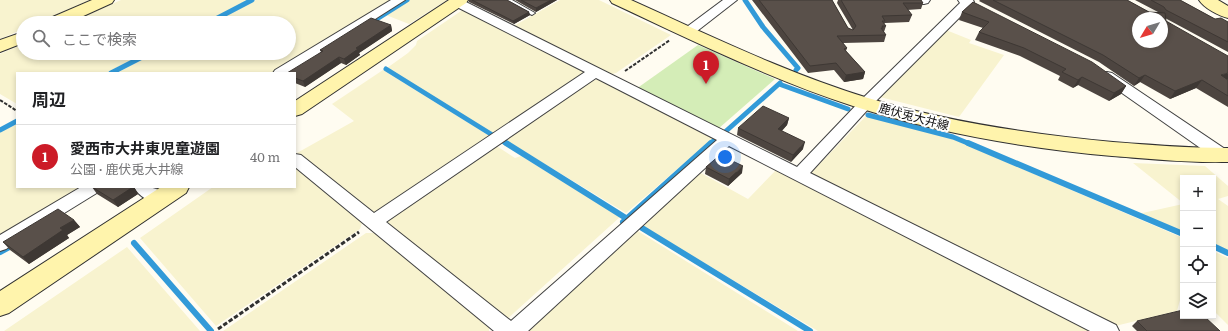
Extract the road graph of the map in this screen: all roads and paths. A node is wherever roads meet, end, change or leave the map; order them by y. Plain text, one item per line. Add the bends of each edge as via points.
1 (106, 0) edge
2 (399, 0) edge
3 (507, 0) edge
4 (618, 0) edge
5 (731, 0) edge
6 (896, 0) edge
7 (920, 0) edge
8 (924, 0) edge
9 (1207, 0) edge
10 (457, 1) edge
11 (966, 1) edge
12 (982, 9) edge
13 (532, 13) dead end
14 (1228, 13) edge
15 (70, 16) edge
16 (688, 32) junction
17 (16, 40) edge
18 (0, 47) edge
19 (1099, 70) edge
20 (282, 72) edge
21 (595, 72) junction
22 (610, 79) junction
23 (0, 100) edge
24 (866, 103) junction
25 (296, 109) edge
26 (16, 110) edge
27 (727, 138) junction
28 (1226, 155) edge
29 (296, 160) edge
30 (799, 174) junction
31 (92, 188) edge
32 (160, 191) edge
33 (374, 222) junction
34 (0, 244) edge
35 (0, 305) edge
36 (218, 329) dead end
37 (509, 331) edge
38 (514, 331) edge
39 (1109, 331) edge

1 - 15 main road
2 - 20 street
3 - 13 lane
4 - 16 main road, 鹿伏兎大井線
5 - 16 street
6 - 7 street
7 - 8 street
9 - 14 main road
10 - 21 street
10 - 25 main road
11 - 12 street
11 - 24 street
16 - 22 path via 677,34
16 - 24 main road, 鹿伏兎大井線 via 790,77
17 - 18 main road
19 - 28 street
21 - 22 street
21 - 33 street
22 - 27 street
23 - 26 path
24 - 28 main road, 鹿伏兎大井線 via 942,124 1042,142 1137,151
24 - 30 street
27 - 30 street
27 - 38 street
29 - 33 street
30 - 39 street
31 - 34 street
32 - 35 main road
33 - 36 path
33 - 37 street

